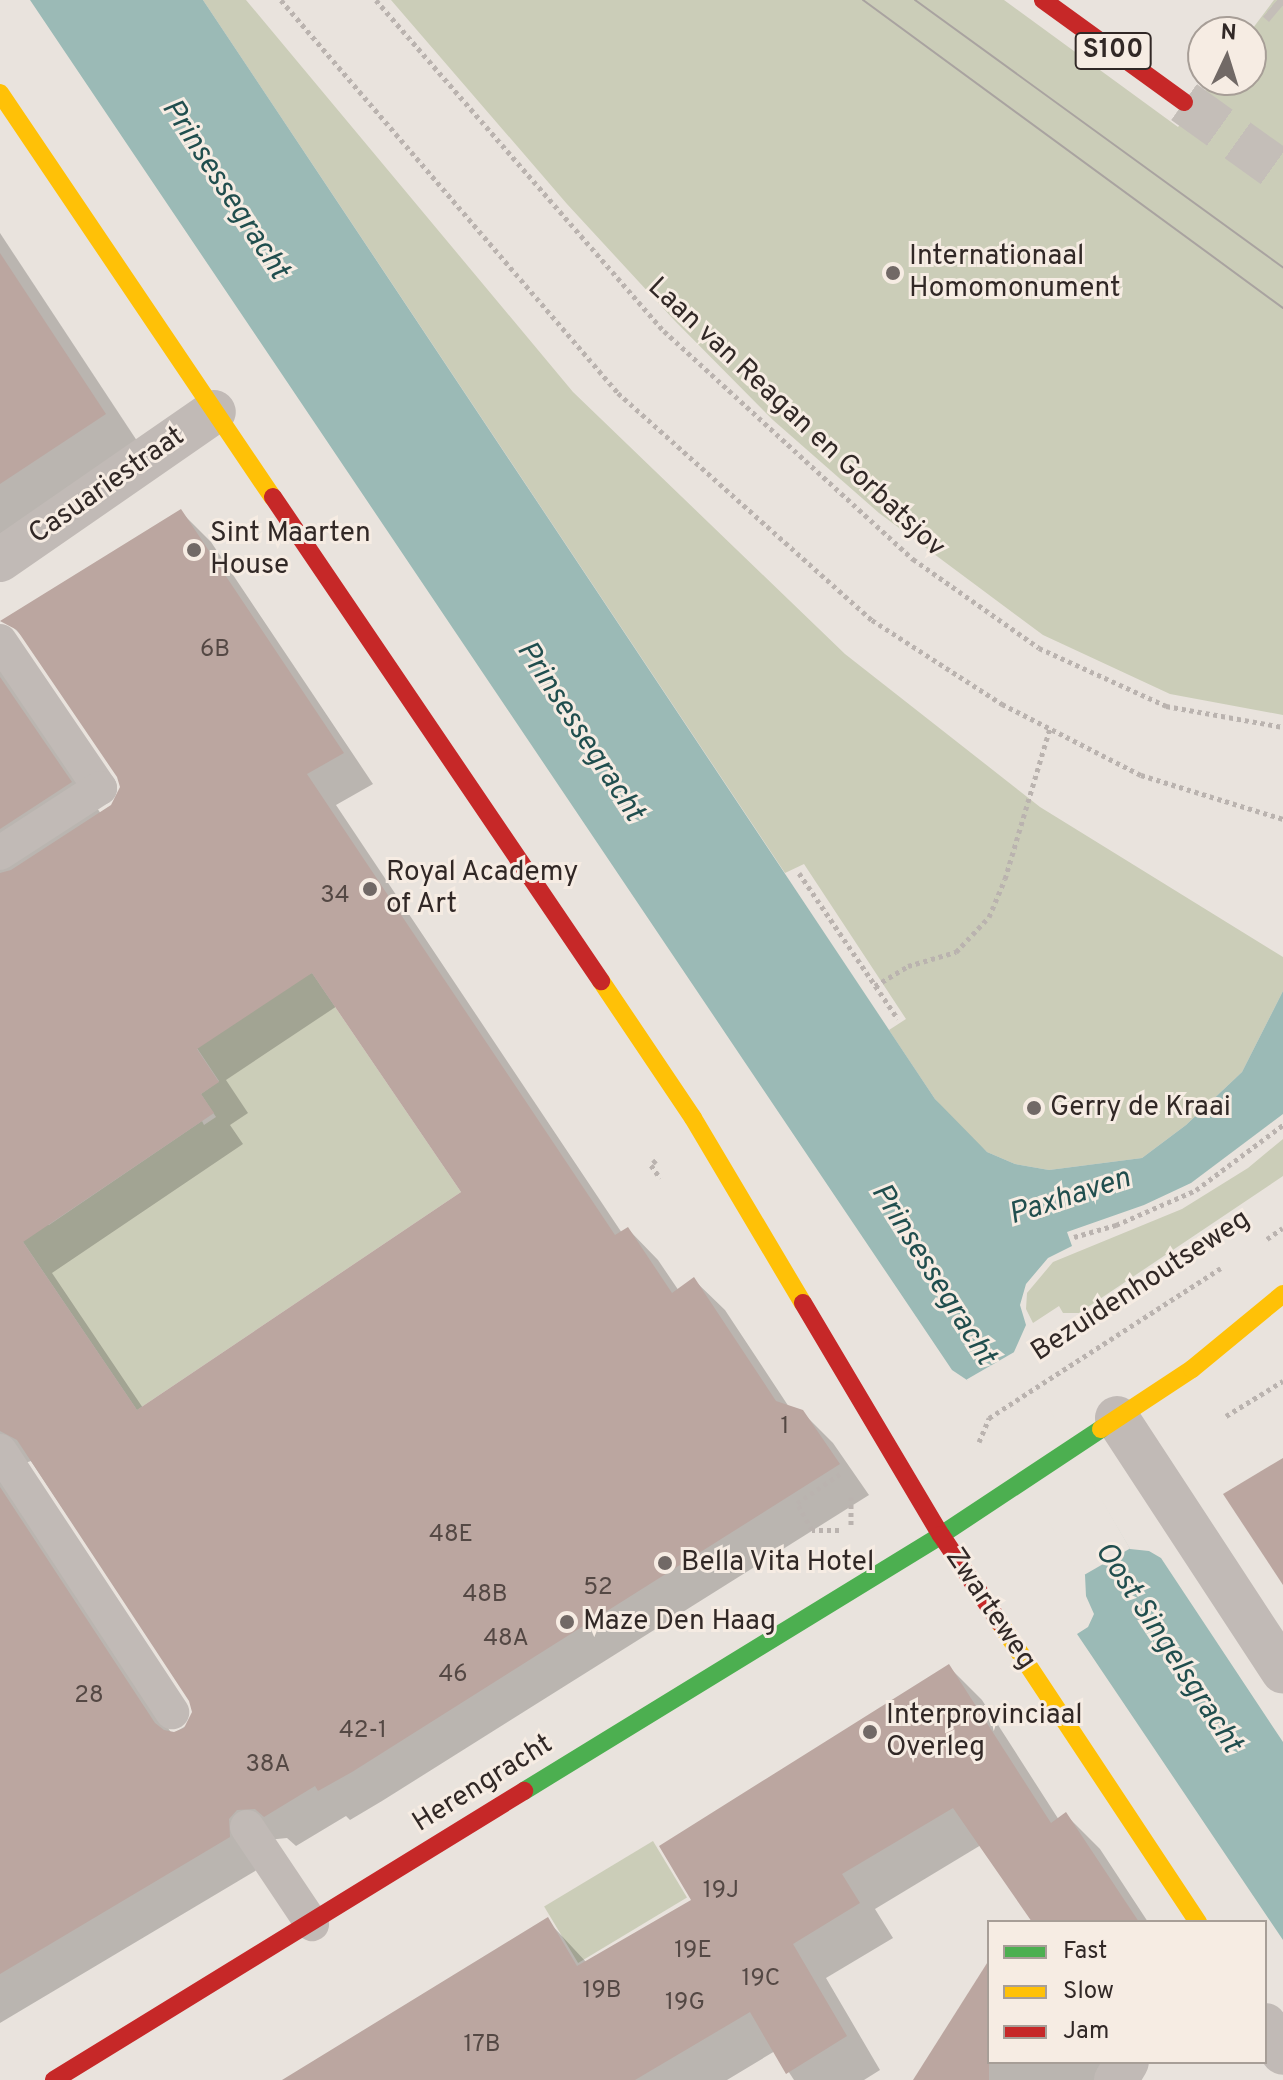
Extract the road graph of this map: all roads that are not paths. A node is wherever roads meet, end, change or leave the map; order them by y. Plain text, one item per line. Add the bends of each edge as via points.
1 (1043, 0) edge
2 (0, 93) edge
3 (1184, 102) tunnel mouth
4 (214, 412) junction
5 (0, 560) edge
6 (0, 641) edge
7 (0, 853) edge
8 (1283, 1294) edge
9 (1270, 1331) dead end
10 (1192, 1369) junction
11 (1117, 1418) junction
12 (0, 1451) edge
13 (941, 1535) junction
14 (1283, 1672) edge
15 (172, 1712) dead end
16 (247, 1827) dead end
17 (1197, 1920) edge
18 (312, 1924) junction
19 (1267, 2028) edge
20 (1283, 2053) edge
21 (54, 2080) edge

1 - 3 street, S100
2 - 4 street
4 - 5 street, Casuariestraat
4 - 13 street via 693,1118
6 - 7 lane via 100,788
8 - 10 street
9 - 10 street
10 - 11 street
11 - 13 street
11 - 14 street
12 - 15 lane
13 - 17 street, Zwarteweg
13 - 18 street, Herengracht
16 - 18 lane
18 - 21 street, Herengracht
19 - 20 street

